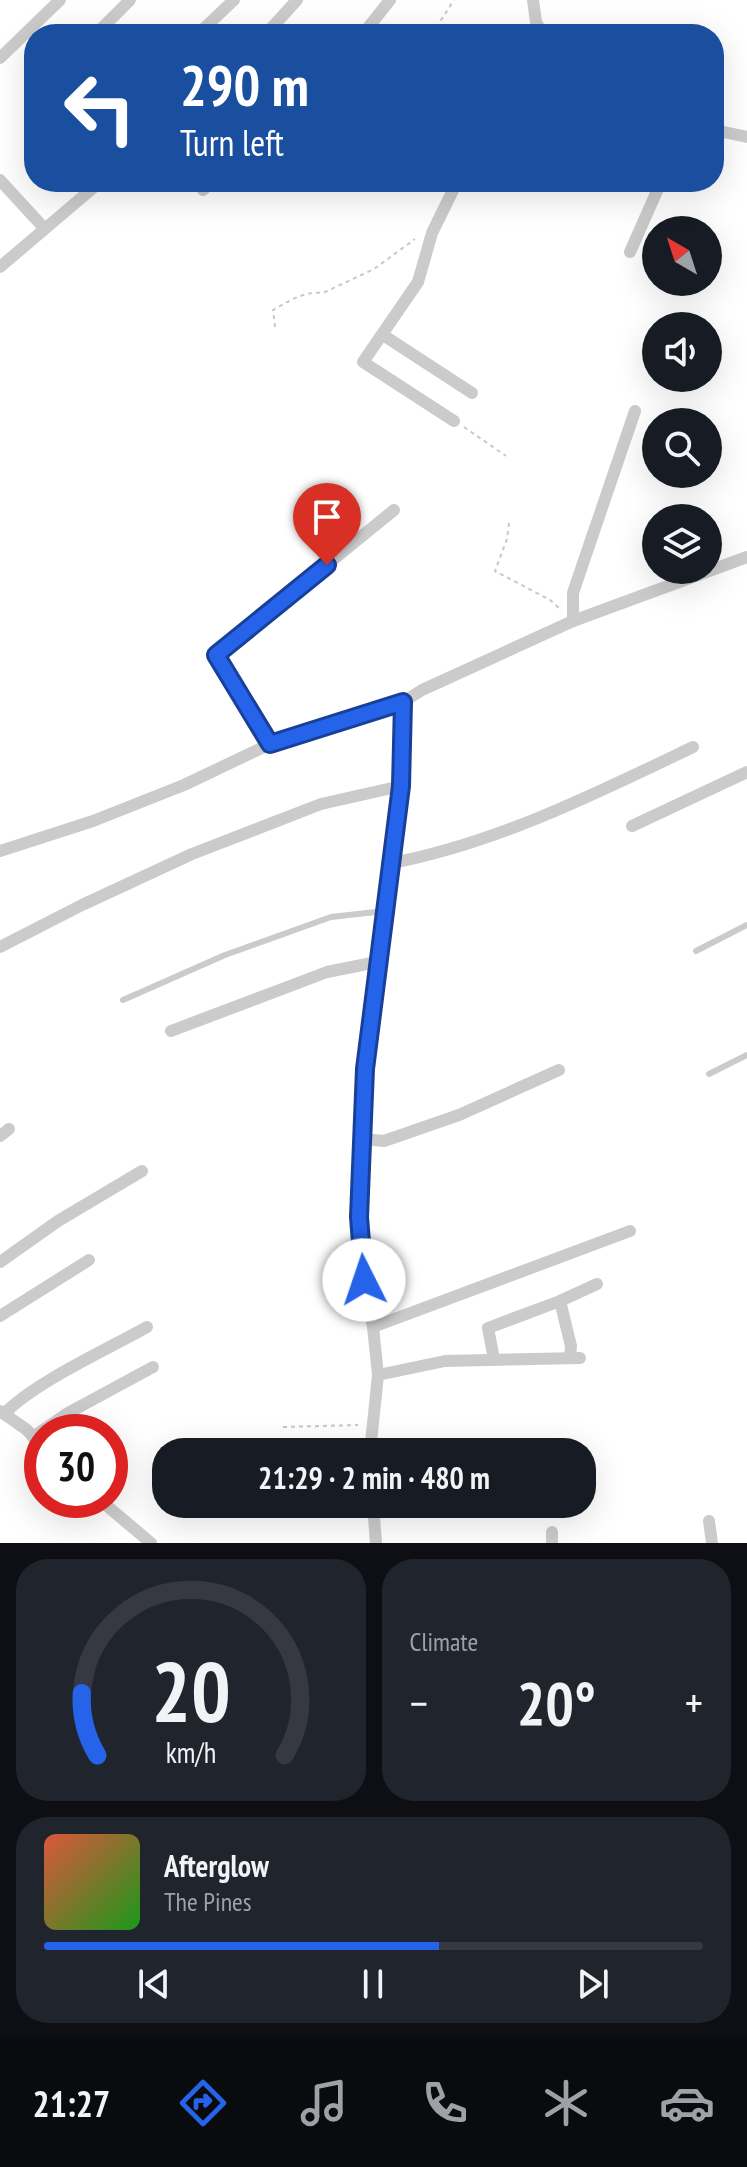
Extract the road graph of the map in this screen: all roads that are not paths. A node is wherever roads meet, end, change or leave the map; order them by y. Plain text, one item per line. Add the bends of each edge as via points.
1 (60, 0) edge
2 (130, 0) edge
3 (234, 0) edge
4 (297, 0) edge
5 (390, 0) edge
6 (533, 0) edge
7 (35, 24) edge
8 (106, 24) edge
9 (209, 24) edge
10 (275, 24) edge
11 (371, 24) edge
12 (539, 24) edge
13 (24, 35) edge
14 (0, 58) edge
15 (724, 132) edge
16 (747, 137) edge
17 (0, 180) edge
18 (88, 192) edge
19 (452, 192) edge
20 (657, 192) edge
21 (44, 228) junction
22 (630, 252) dead end
23 (0, 267) edge
24 (383, 335) junction
25 (472, 393) dead end
26 (635, 411) dead end
27 (454, 421) road end
28 (394, 510) dead end
29 (747, 557) edge
30 (573, 621) junction
31 (403, 702) junction
32 (270, 744) junction
33 (693, 747) dead end
34 (747, 772) edge
35 (401, 786) junction
36 (632, 826) dead end
37 (0, 851) edge
38 (392, 863) junction
39 (385, 911) junction
40 (747, 925) edge
41 (0, 947) edge
42 (696, 951) dead end
43 (377, 962) junction
44 (123, 1000) dead end
45 (171, 1031) dead end
46 (747, 1055) edge
47 (559, 1070) dead end
48 (709, 1074) dead end
49 (363, 1139) junction
50 (142, 1171) dead end
51 (630, 1231) dead end
52 (89, 1260) dead end
53 (0, 1262) edge
54 (597, 1284) dead end
55 (560, 1301) junction
56 (0, 1316) edge
57 (147, 1327) dead end
58 (373, 1327) junction
59 (494, 1359) junction
60 (153, 1367) dead end
61 (378, 1375) junction
62 (2, 1413) edge
63 (67, 1414) edge
64 (24, 1431) edge
65 (371, 1438) edge
66 (121, 1518) edge
67 (374, 1518) edge
68 (709, 1521) dead end
69 (151, 1543) edge
70 (376, 1543) edge
71 (712, 1543) edge

1 - 7 street
2 - 8 street
3 - 9 street
4 - 10 street
5 - 11 street
6 - 12 street
13 - 14 street
15 - 16 street
17 - 21 street
18 - 21 street
19 - 24 street via 432,233 418,282
20 - 22 street
21 - 23 street
24 - 25 street
24 - 27 street via 363,362
26 - 30 street via 573,593
28 - 32 street via 216,655
29 - 30 street
30 - 31 street
31 - 32 street
31 - 35 street
32 - 37 street via 93,821
33 - 38 street via 479,840
34 - 36 street
35 - 38 street
35 - 41 street via 321,804 192,854
38 - 39 street
39 - 43 street
39 - 44 lane via 331,917
40 - 42 lane
43 - 45 street via 327,972
43 - 49 street
46 - 48 lane
47 - 49 street via 459,1115 384,1141
49 - 58 street via 359,1217
50 - 53 street
51 - 58 street
52 - 56 street
54 - 55 street
55 - 59 street via 488,1328
55 - 59 street via 575,1358
57 - 62 street
58 - 61 street
59 - 61 street via 445,1361
60 - 63 street
61 - 65 street
62 - 64 street
66 - 69 street
67 - 70 street
68 - 71 street

